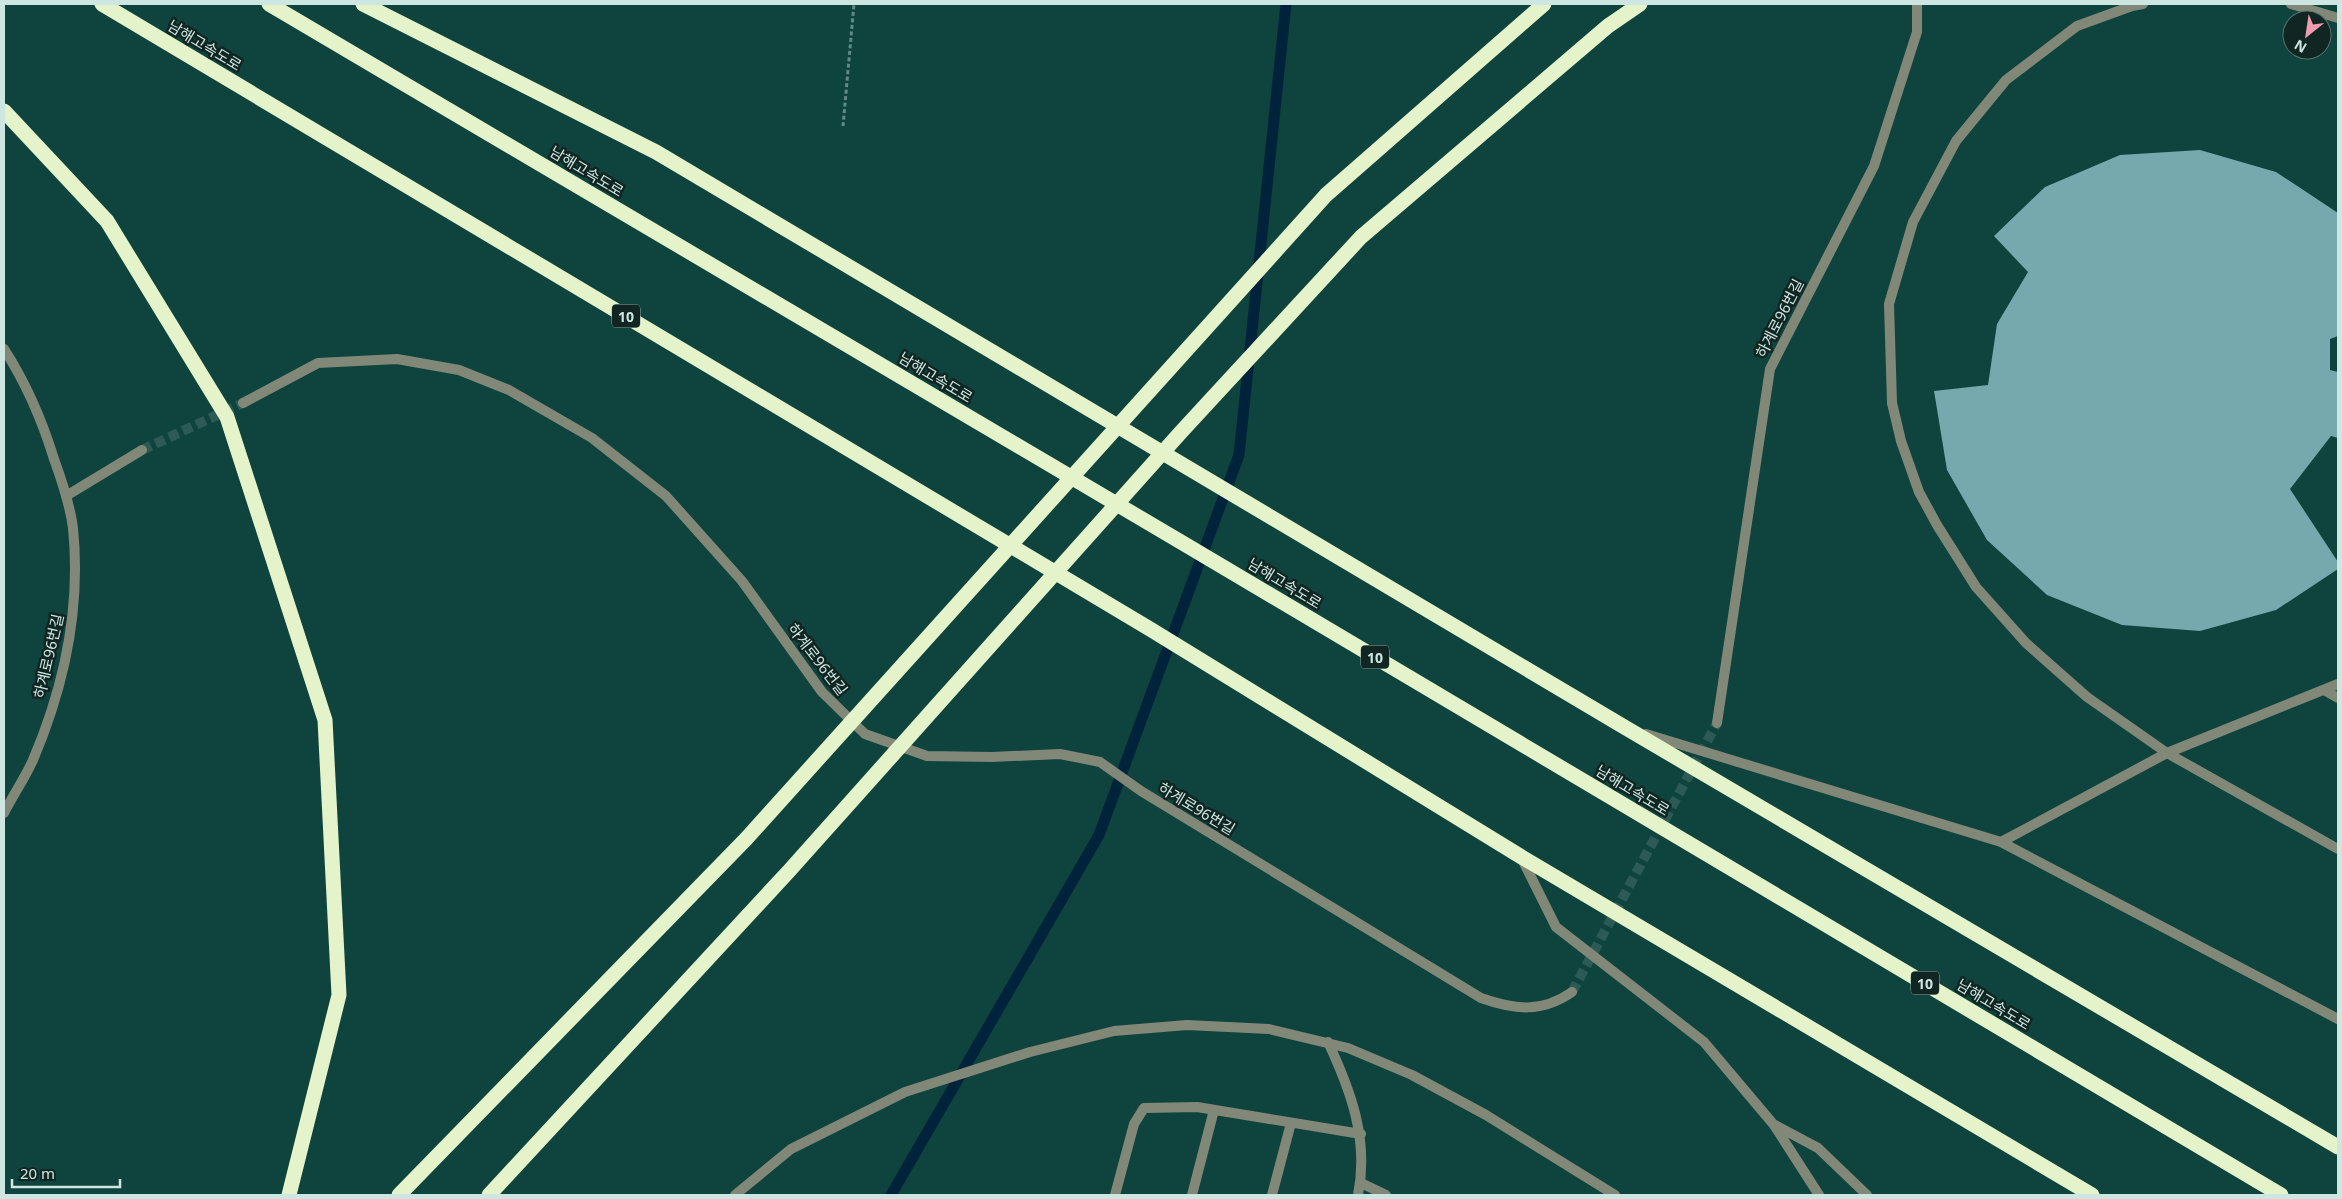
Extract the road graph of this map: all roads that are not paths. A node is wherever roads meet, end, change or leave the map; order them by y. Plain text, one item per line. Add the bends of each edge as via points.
1 (102, 4) edge
2 (269, 4) edge
3 (364, 4) edge
4 (1544, 4) edge
5 (1640, 4) edge
6 (1917, 4) edge
7 (2143, 4) edge
8 (2291, 4) edge
9 (2338, 18) edge
10 (4, 110) edge
11 (4, 349) edge
12 (243, 403) tunnel mouth
13 (142, 450) tunnel mouth
14 (66, 496) junction
15 (2338, 684) edge
16 (2324, 690) junction
17 (2338, 698) edge
18 (1717, 723) tunnel mouth
19 (1626, 728) junction
20 (2167, 753) junction
21 (4, 813) edge
22 (2001, 842) junction
23 (2338, 849) edge
24 (1520, 856) junction
25 (1572, 992) tunnel mouth
26 (2338, 1019) edge
27 (1328, 1042) junction
28 (1214, 1110) junction
29 (1291, 1123) junction
30 (1774, 1125) junction
31 (1361, 1134) junction
32 (2338, 1147) edge
33 (1361, 1182) junction
34 (289, 1195) edge
35 (399, 1195) edge
36 (489, 1195) edge
37 (735, 1195) edge
38 (1115, 1195) edge
39 (1192, 1195) edge
40 (1272, 1195) edge
41 (1358, 1195) edge
42 (1386, 1195) edge
43 (1616, 1195) edge
44 (1819, 1195) edge
45 (1867, 1195) edge
46 (2092, 1195) edge
47 (2281, 1195) edge

1 - 24 highway, 남해고속도로 / 10 via 1150,629
2 - 47 highway, 남해고속도로 / 10
3 - 19 highway via 656,152
4 - 35 highway via 1326,195 746,839
5 - 36 highway via 1608,26 1361,238 1181,432 789,871
6 - 18 street, 하계로96번길 via 1917,32 1874,166 1770,369
7 - 20 street via 2077,26 2006,80 1956,141 1914,222 1889,304 1892,393 1901,440 1919,492 1976,587 2026,643 2087,697
8 - 9 street
10 - 34 highway via 107,221 227,417 326,720 339,995
11 - 14 street, 하계로96번길 via 20,374 46,433
12 - 25 street, 하계로96번길 via 318,363 328,362 397,359 459,370 509,390 592,438 666,496 742,581 822,692 865,734 928,756 1060,754 1100,762 1141,791 1481,998 1505,1007 1533,1007 1557,1003
13 - 14 street
14 - 21 street, 하계로96번길 via 73,526 73,623 57,693 36,752
15 - 16 street
16 - 17 street
16 - 20 street
19 - 22 street
19 - 32 highway
20 - 22 street
20 - 23 street
22 - 26 street
24 - 30 street via 1556,927 1704,1042
24 - 46 highway, 남해고속도로 / 10
27 - 31 street via 1352,1099
27 - 37 street via 1269,1028 1188,1025 1114,1031 991,1064 905,1092 790,1149
27 - 43 street via 1412,1075
28 - 29 street
28 - 38 street via 1197,1107 1144,1108 1134,1124
28 - 39 street
29 - 31 street
29 - 40 street
30 - 44 street
30 - 45 street via 1818,1148
31 - 33 street
33 - 41 street
33 - 42 street

